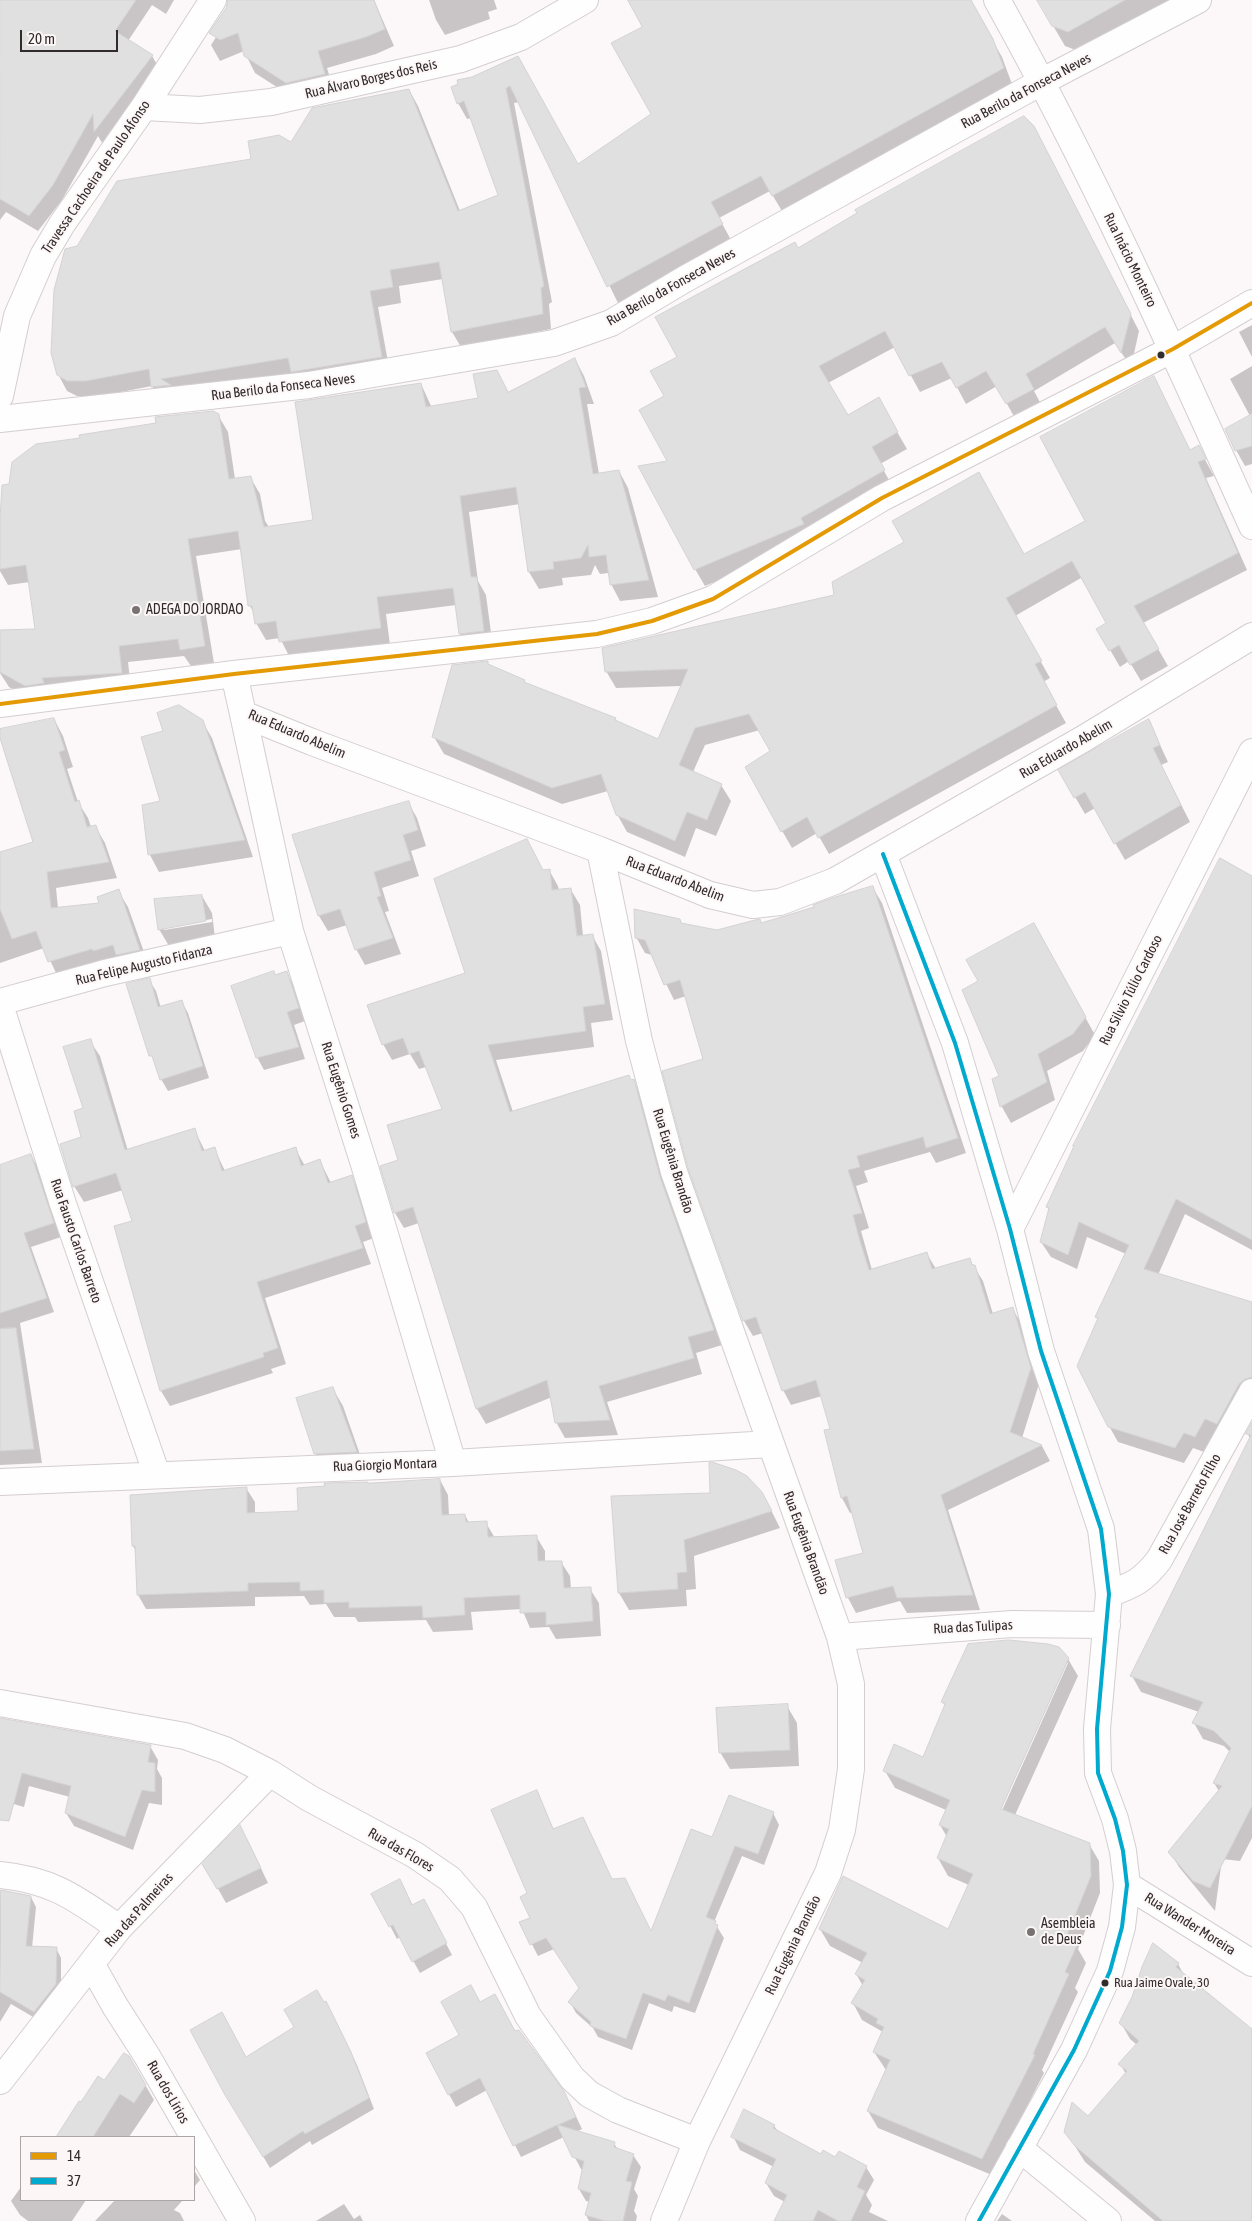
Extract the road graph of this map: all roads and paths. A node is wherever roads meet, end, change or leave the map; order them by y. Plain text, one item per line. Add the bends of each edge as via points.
1 (212, 0) edge
2 (585, 0) edge
3 (997, 0) edge
4 (1198, 0) edge
5 (1043, 81) junction
6 (144, 107) junction
7 (1252, 303) edge
8 (1173, 349) junction
9 (0, 396) edge
10 (0, 419) edge
11 (1252, 526) edge
12 (1252, 636) edge
13 (234, 674) junction
14 (0, 704) edge
15 (243, 714) junction
16 (1252, 752) edge
17 (600, 850) junction
18 (883, 854) junction
19 (290, 931) junction
20 (0, 1004) edge
21 (1010, 1229) junction
22 (1252, 1392) edge
23 (770, 1444) junction
24 (452, 1462) junction
25 (157, 1475) junction
26 (0, 1482) edge
27 (1109, 1594) junction
28 (1107, 1625) junction
29 (840, 1637) junction
30 (0, 1703) edge
31 (270, 1773) junction
32 (0, 1876) edge
33 (1127, 1885) junction
34 (119, 1928) junction
35 (1252, 1963) edge
36 (92, 1965) junction
37 (0, 2081) edge
38 (194, 2136) edge
39 (195, 2138) edge
40 (697, 2140) junction
41 (1019, 2148) junction
42 (242, 2221) edge
43 (664, 2221) edge
44 (979, 2221) edge
45 (1108, 2221) edge

1 - 6 street, Travessa Cachoeira de Paulo Afonso
2 - 6 street, Rua Álvaro Borges dos Reis via 521,37 461,59 271,102 200,110
3 - 5 street, Rua Inácio Monteiro
4 - 5 street, Rua Berilo da Fonseca Neves
5 - 8 street, Rua Inácio Monteiro
5 - 10 street, Rua Berilo da Fonseca Neves via 611,323 554,343 309,385
6 - 9 street, Travessa Cachoeira de Paulo Afonso via 43,256 17,316
7 - 8 street
8 - 11 street, Rua Inácio Monteiro
8 - 13 street via 882,498 713,600 652,621 597,634
12 - 18 street, Rua Eduardo Abelim via 1083,739
13 - 14 street
13 - 15 street, Rua Eduardo Abelim
15 - 17 street, Rua Eduardo Abelim
15 - 19 street, Rua Eugênio Gomes
16 - 21 street, Rua Silvio Túlio Cardoso
17 - 18 street, Rua Eduardo Abelim via 710,894 753,905 780,902 835,881
17 - 23 street, Rua Eugênia Brandão via 639,1041 674,1172
18 - 21 street via 955,1043
19 - 20 street, Rua Felipe Augusto Fidanza via 105,973
19 - 24 street, Rua Eugênio Gomes via 364,1164
20 - 25 street, Rua Fausto Carlos Barreto via 63,1204
21 - 27 street via 1041,1352 1101,1529
22 - 27 street, Rua José Barreto Filho via 1159,1560 1136,1584
23 - 24 street, Rua Giorgio Montara
23 - 29 street, Rua Eugênia Brandão
24 - 25 street, Rua Giorgio Montara
25 - 26 street, Rua Giorgio Montara
27 - 28 street
28 - 29 street, Rua das Tulipas via 1012,1624
28 - 33 street via 1097,1729 1098,1773 1117,1827
29 - 40 street, Rua Eugênia Brandão via 851,1684 852,1724 851,1769 842,1830 828,1873
30 - 31 street, Rua das Flores via 185,1736 225,1750
31 - 34 street, Rua das Palmeiras
31 - 40 street, Rua das Flores via 309,1798 415,1855 450,1879 474,1907 528,2016 572,2078 589,2094 618,2110
32 - 34 street via 47,1884
33 - 35 street, Rua Wander Moreira
33 - 41 street via 1122,1927 1110,1971 1074,2050
34 - 36 street, Rua das Palmeiras
36 - 37 street, Rua das Palmeiras
36 - 38 street, Rua dos Lírios
39 - 42 street, Rua dos Lírios
40 - 43 street, Rua Eugênia Brandão
41 - 44 street
41 - 45 street

